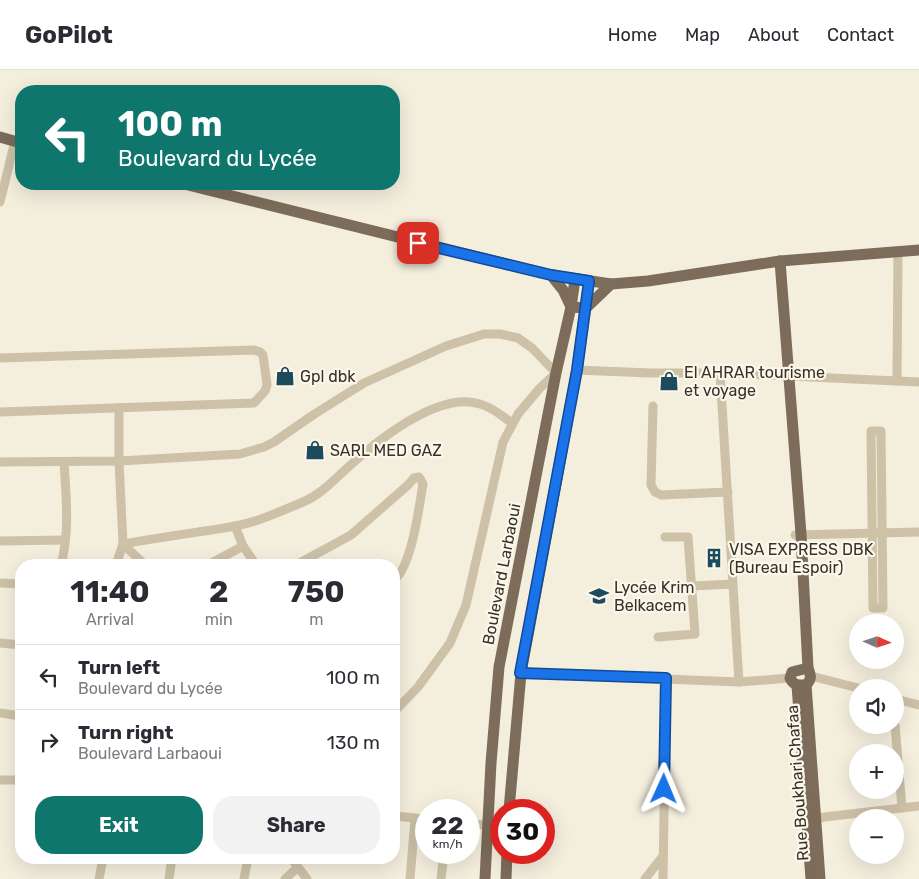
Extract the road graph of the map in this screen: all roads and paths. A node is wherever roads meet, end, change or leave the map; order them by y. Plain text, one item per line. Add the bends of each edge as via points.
1 (0, 137) edge
2 (15, 141) edge
3 (15, 152) edge
4 (208, 190) edge
5 (0, 202) edge
6 (919, 250) edge
7 (898, 252) junction
8 (778, 262) junction
9 (551, 275) junction
10 (575, 279) junction
11 (589, 281) junction
12 (611, 284) junction
13 (571, 307) junction
14 (586, 308) junction
15 (0, 358) edge
16 (546, 364) junction
17 (577, 370) junction
18 (556, 373) junction
19 (720, 373) junction
20 (785, 376) junction
21 (897, 381) junction
22 (919, 382) edge
23 (544, 384) junction
24 (654, 406) dead end
25 (119, 408) junction
26 (0, 412) edge
27 (512, 424) junction
28 (119, 461) junction
29 (0, 462) edge
30 (64, 462) junction
31 (728, 492) junction
32 (235, 526) junction
33 (872, 532) junction
34 (882, 532) junction
35 (919, 532) edge
36 (798, 534) junction
37 (665, 537) dead end
38 (65, 540) junction
39 (0, 541) edge
40 (123, 544) junction
41 (242, 546) junction
42 (62, 559) edge
43 (118, 559) edge
44 (139, 559) edge
45 (219, 559) edge
46 (252, 559) edge
47 (307, 559) edge
48 (400, 573) edge
49 (0, 583) edge
50 (15, 584) edge
51 (733, 584) junction
52 (692, 586) junction
53 (658, 636) dead end
54 (0, 643) edge
55 (15, 644) edge
56 (520, 673) junction
57 (803, 677) junction
58 (666, 678) junction
59 (739, 682) junction
60 (849, 686) edge
61 (904, 701) edge
62 (919, 705) edge
63 (400, 706) edge
64 (0, 713) edge
65 (15, 715) edge
66 (895, 734) edge
67 (0, 780) edge
68 (15, 780) edge
69 (511, 799) edge
70 (919, 806) edge
71 (902, 808) junction
72 (400, 817) edge
73 (816, 818) junction
74 (415, 819) joint
75 (480, 825) edge
76 (487, 826) junction
77 (663, 856) junction
78 (102, 864) edge
79 (171, 864) edge
80 (247, 864) edge
81 (296, 864) edge
82 (443, 864) edge
83 (507, 864) edge
84 (298, 867) junction
85 (99, 879) edge
86 (169, 879) edge
87 (244, 879) edge
88 (285, 879) edge
89 (307, 879) edge
90 (410, 879) edge
91 (441, 879) edge
92 (485, 879) edge
93 (506, 879) edge
94 (645, 879) edge
95 (663, 879) edge
96 (811, 879) edge
97 (820, 879) edge

1 - 2 main road
3 - 5 street
4 - 9 main road
6 - 7 main road
7 - 8 main road
7 - 21 street
8 - 12 main road via 665,280
8 - 20 main road, Rue Boukhari Chafaa
9 - 10 main road
9 - 13 main road
10 - 11 main road
10 - 13 main road, Boulevard Larbaoui
11 - 12 main road
11 - 14 main road
12 - 14 main road
13 - 14 main road
13 - 18 main road, Boulevard Larbaoui
14 - 17 main road
15 - 25 street via 254,350 264,356 267,385 254,403
16 - 18 street
16 - 23 street
16 - 28 street via 518,338 484,334 446,346 364,383 264,447 240,454
17 - 19 street
17 - 56 main road
18 - 23 street
18 - 76 main road, Boulevard Larbaoui via 499,667
19 - 20 street
19 - 31 street
20 - 21 street
20 - 36 main road, Rue Boukhari Chafaa
21 - 22 street
23 - 27 street
24 - 31 street via 651,485 655,492 661,495
25 - 26 street
25 - 28 street
27 - 32 street via 480,404 452,402 406,423 345,469 328,487 305,501 260,520
27 - 63 street via 496,467 461,620 436,664
28 - 30 street
28 - 40 street
29 - 30 street
30 - 38 street
31 - 51 street
32 - 40 street
32 - 41 street
33 - 34 street
33 - 34 street via 873,608 882,608
33 - 34 street via 871,430 881,431
33 - 36 street
34 - 35 street
36 - 57 main road, Rue Boukhari Chafaa
37 - 52 street via 688,537
38 - 39 street
38 - 42 street
40 - 43 street
40 - 44 street
41 - 45 street
41 - 46 street
47 - 48 street via 351,535 419,477 423,484 409,551
49 - 50 street
51 - 52 street
51 - 59 street
52 - 53 street via 695,634
54 - 55 street
56 - 58 street
56 - 69 main road
57 - 59 street
57 - 60 street
57 - 73 main road, Rue Boukhari Chafaa
57 - 96 main road, Rue Boukhari Chafaa
58 - 59 street
58 - 77 street
61 - 62 street
64 - 65 street
66 - 71 street
67 - 68 street
70 - 71 street
71 - 73 street
72 - 74 street
73 - 97 main road, Rue Boukhari Chafaa
74 - 90 street
75 - 76 street
76 - 92 main road, Boulevard Larbaoui
77 - 94 street
77 - 95 street
78 - 85 street
79 - 86 street
80 - 87 street
81 - 84 street
82 - 91 street
83 - 93 main road
84 - 88 street
84 - 89 street

